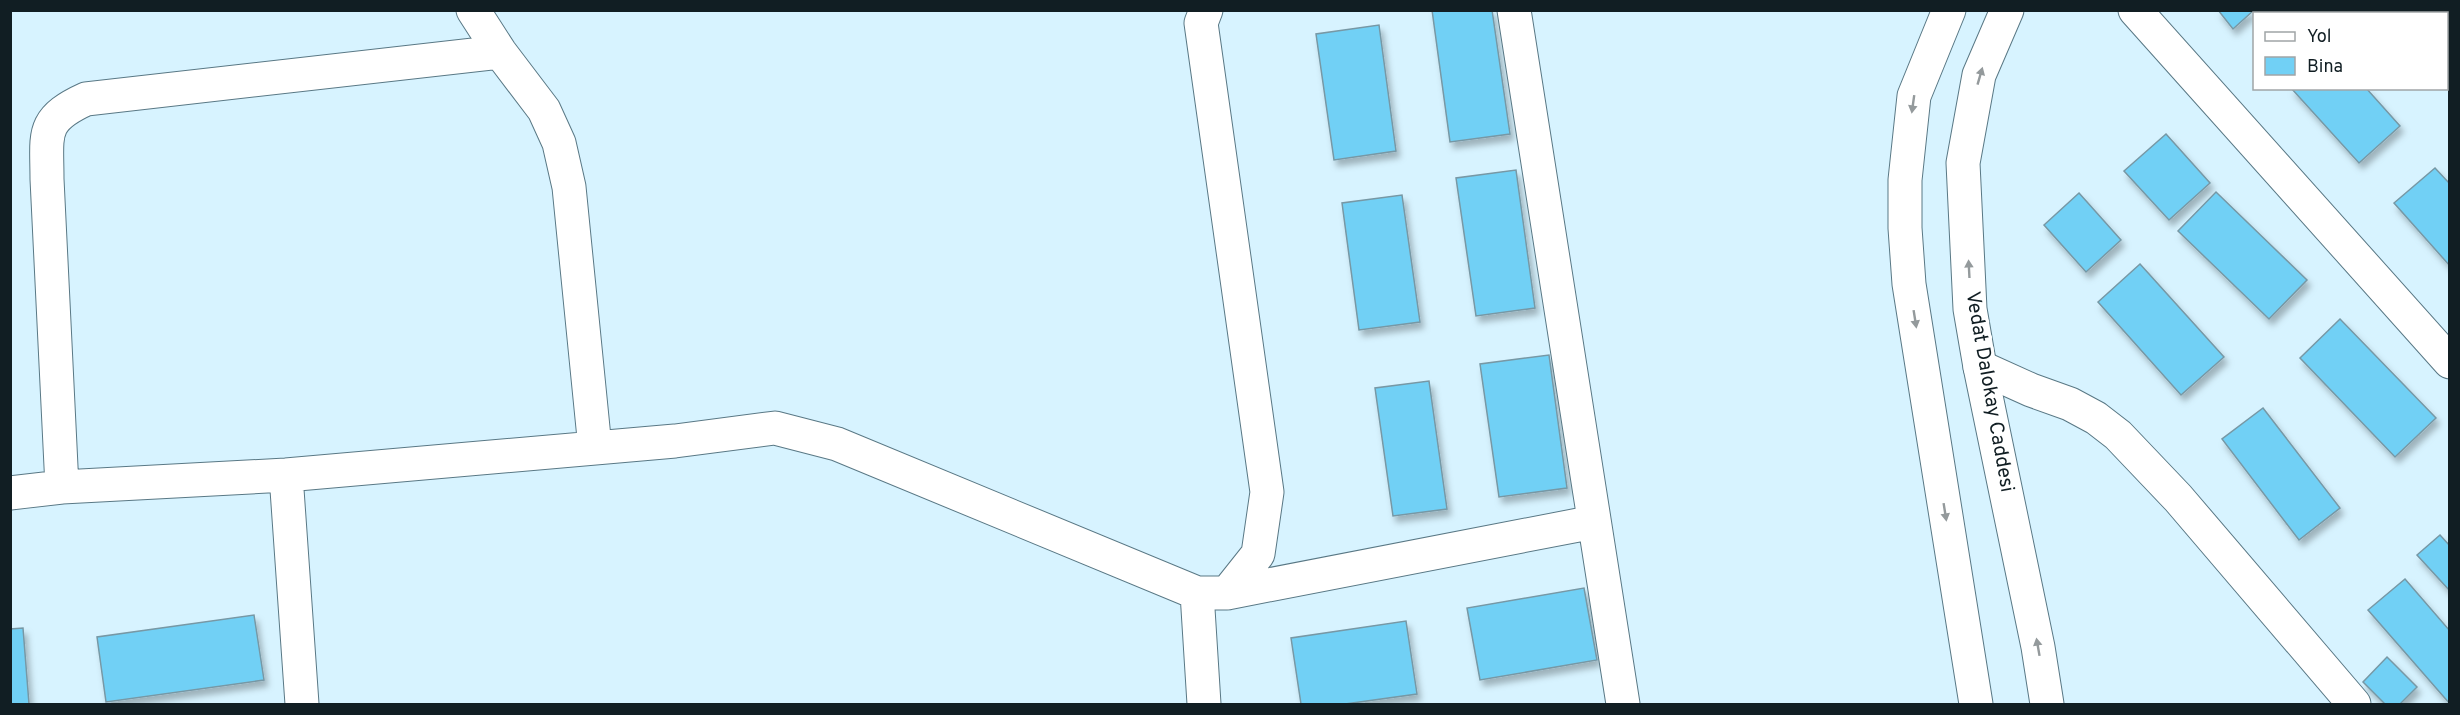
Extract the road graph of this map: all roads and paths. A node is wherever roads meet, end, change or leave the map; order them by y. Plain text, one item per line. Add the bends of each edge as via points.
1 (473, 10) edge
2 (1206, 10) edge
3 (1514, 10) edge
4 (1949, 10) edge
5 (2007, 10) edge
6 (2135, 10) edge
7 (500, 52) junction
8 (2450, 362) edge
9 (1980, 367) junction
10 (595, 448) junction
11 (286, 475) junction
12 (62, 487) junction
13 (10, 493) edge
14 (1594, 522) junction
15 (1212, 593) junction
16 (302, 705) edge
17 (1204, 705) edge
18 (1623, 705) edge
19 (1976, 705) edge
20 (2047, 705) edge
21 (2354, 705) edge

1 - 7 street
2 - 15 street via 1201,23 1267,492 1258,554
3 - 14 street
4 -> 19 street via 1914,96 1905,180 1905,228 1909,284
9 -> 5 street, Vedat Dalokay Caddesi via 1971,309 1963,163 1978,75
6 - 8 street
7 - 10 street via 544,110 559,143 569,187
7 - 12 street via 86,99 65,108 53,119 47,138 47,179
20 -> 9 street, Vedat Dalokay Caddesi
9 - 21 street via 2070,404 2118,435 2178,498
10 - 11 street
10 - 15 street via 775,428 837,444
11 - 12 street
11 - 16 street
12 - 13 street
14 - 15 street
14 - 18 street
15 - 17 street

